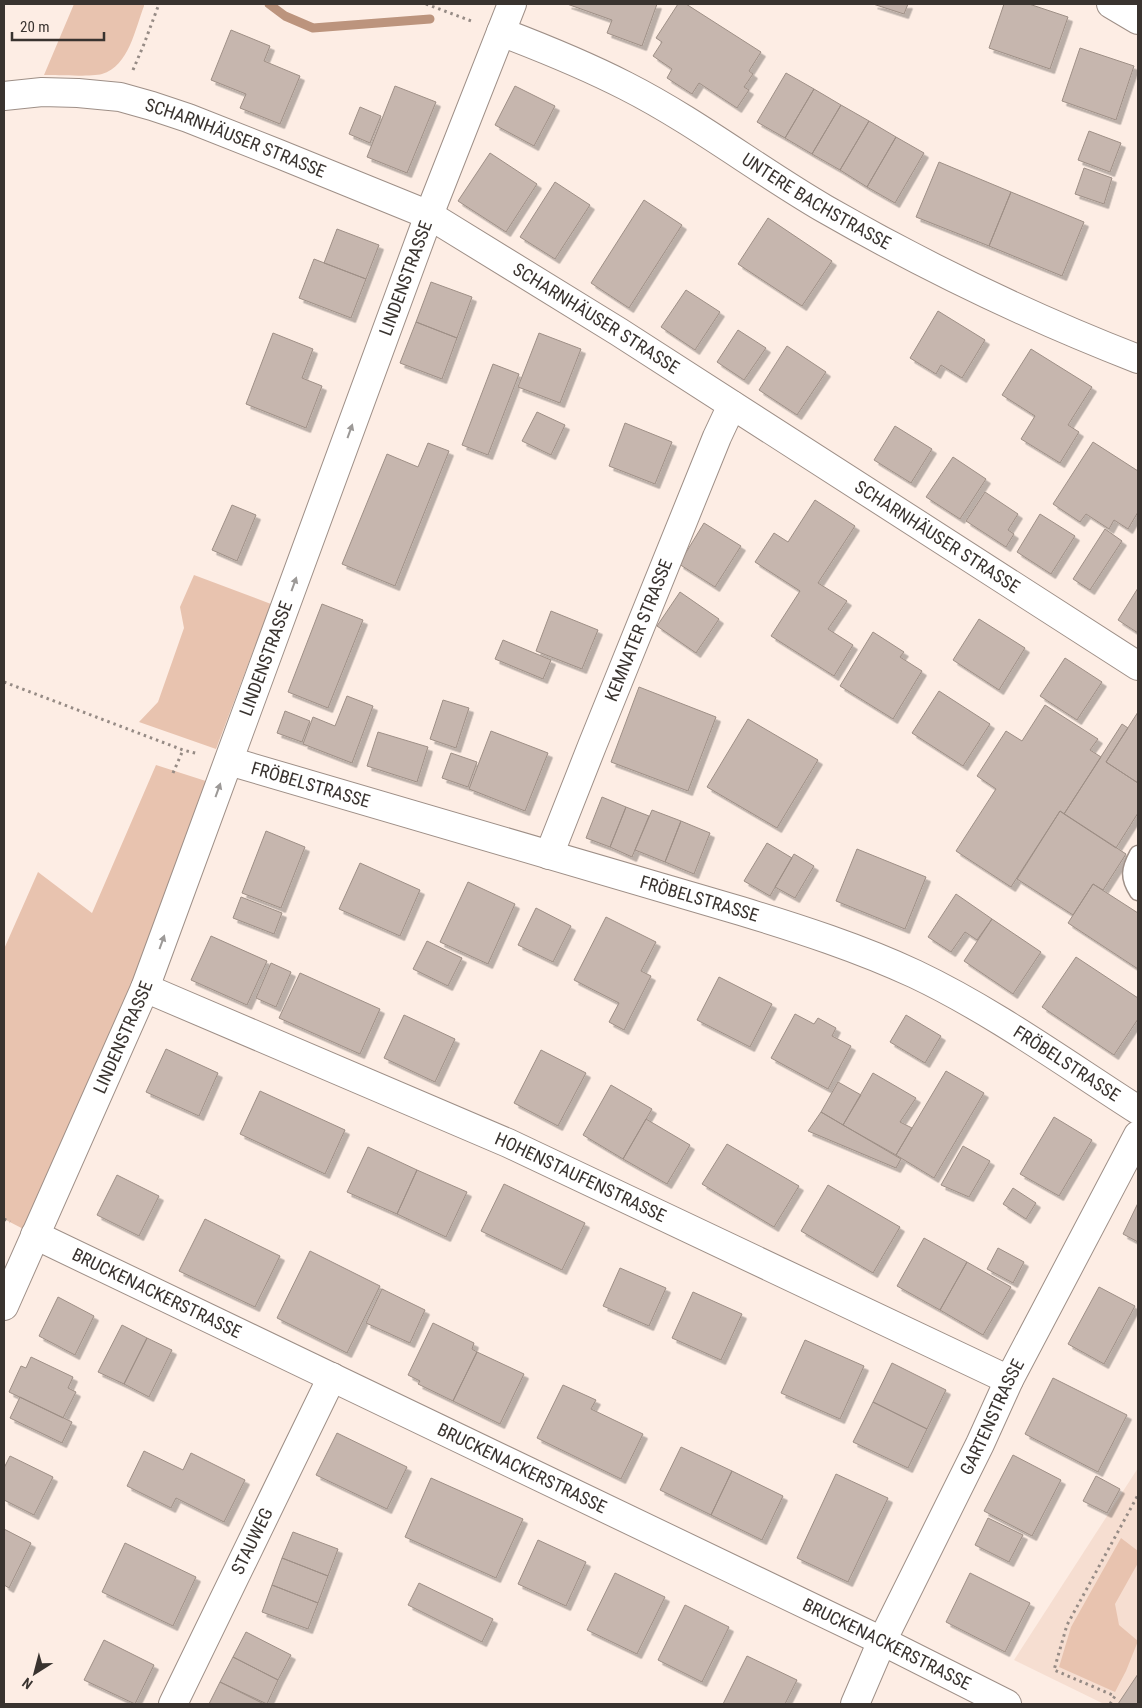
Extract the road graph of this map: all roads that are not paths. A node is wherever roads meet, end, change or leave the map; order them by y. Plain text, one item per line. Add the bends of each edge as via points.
1 (512, 4) edge
2 (1111, 4) edge
3 (1138, 20) edge
4 (501, 32) junction
5 (4, 96) edge
6 (429, 215) junction
7 (1138, 359) edge
8 (732, 405) junction
9 (1138, 666) edge
10 (229, 761) junction
11 (1138, 854) edge
12 (550, 855) junction
13 (1138, 892) edge
14 (145, 988) junction
15 (1138, 1110) edge
16 (1138, 1135) edge
17 (35, 1235) junction
18 (4, 1306) edge
19 (332, 1377) junction
20 (1009, 1380) junction
21 (882, 1640) junction
22 (173, 1704) edge
23 (855, 1704) edge
24 (1007, 1704) edge

1 - 4 street, LINDENSTRASSE
2 - 3 street
4 - 6 street, LINDENSTRASSE
4 - 7 street, UNTERE BACHSTRASSE via 626,86 770,176 955,278 1066,330
5 - 6 street, SCHARNHÄUSER STRASSE via 42,92 120,97 188,118
6 - 8 street, SCHARNHÄUSER STRASSE
10 -> 6 street, LINDENSTRASSE
8 - 9 street, SCHARNHÄUSER STRASSE
8 - 12 street, KEMNATER STRASSE
10 - 12 street, FRÖBELSTRASSE
14 -> 10 street, LINDENSTRASSE
11 - 13 lane via 1130,878
12 - 15 street, FRÖBELSTRASSE via 741,911 877,957 983,1012
14 - 17 street, LINDENSTRASSE
14 - 20 street, HOHENSTAUFENSTRASSE via 508,1143
16 - 20 street, GARTENSTRASSE
17 - 18 street, LINDENSTRASSE
17 - 19 street, BRUCKENACKERSTRASSE
19 - 21 street, BRUCKENACKERSTRASSE
19 - 22 street, STAUWEG
20 - 21 street, GARTENSTRASSE
21 - 23 street, GARTENSTRASSE
21 - 24 street, BRUCKENACKERSTRASSE

